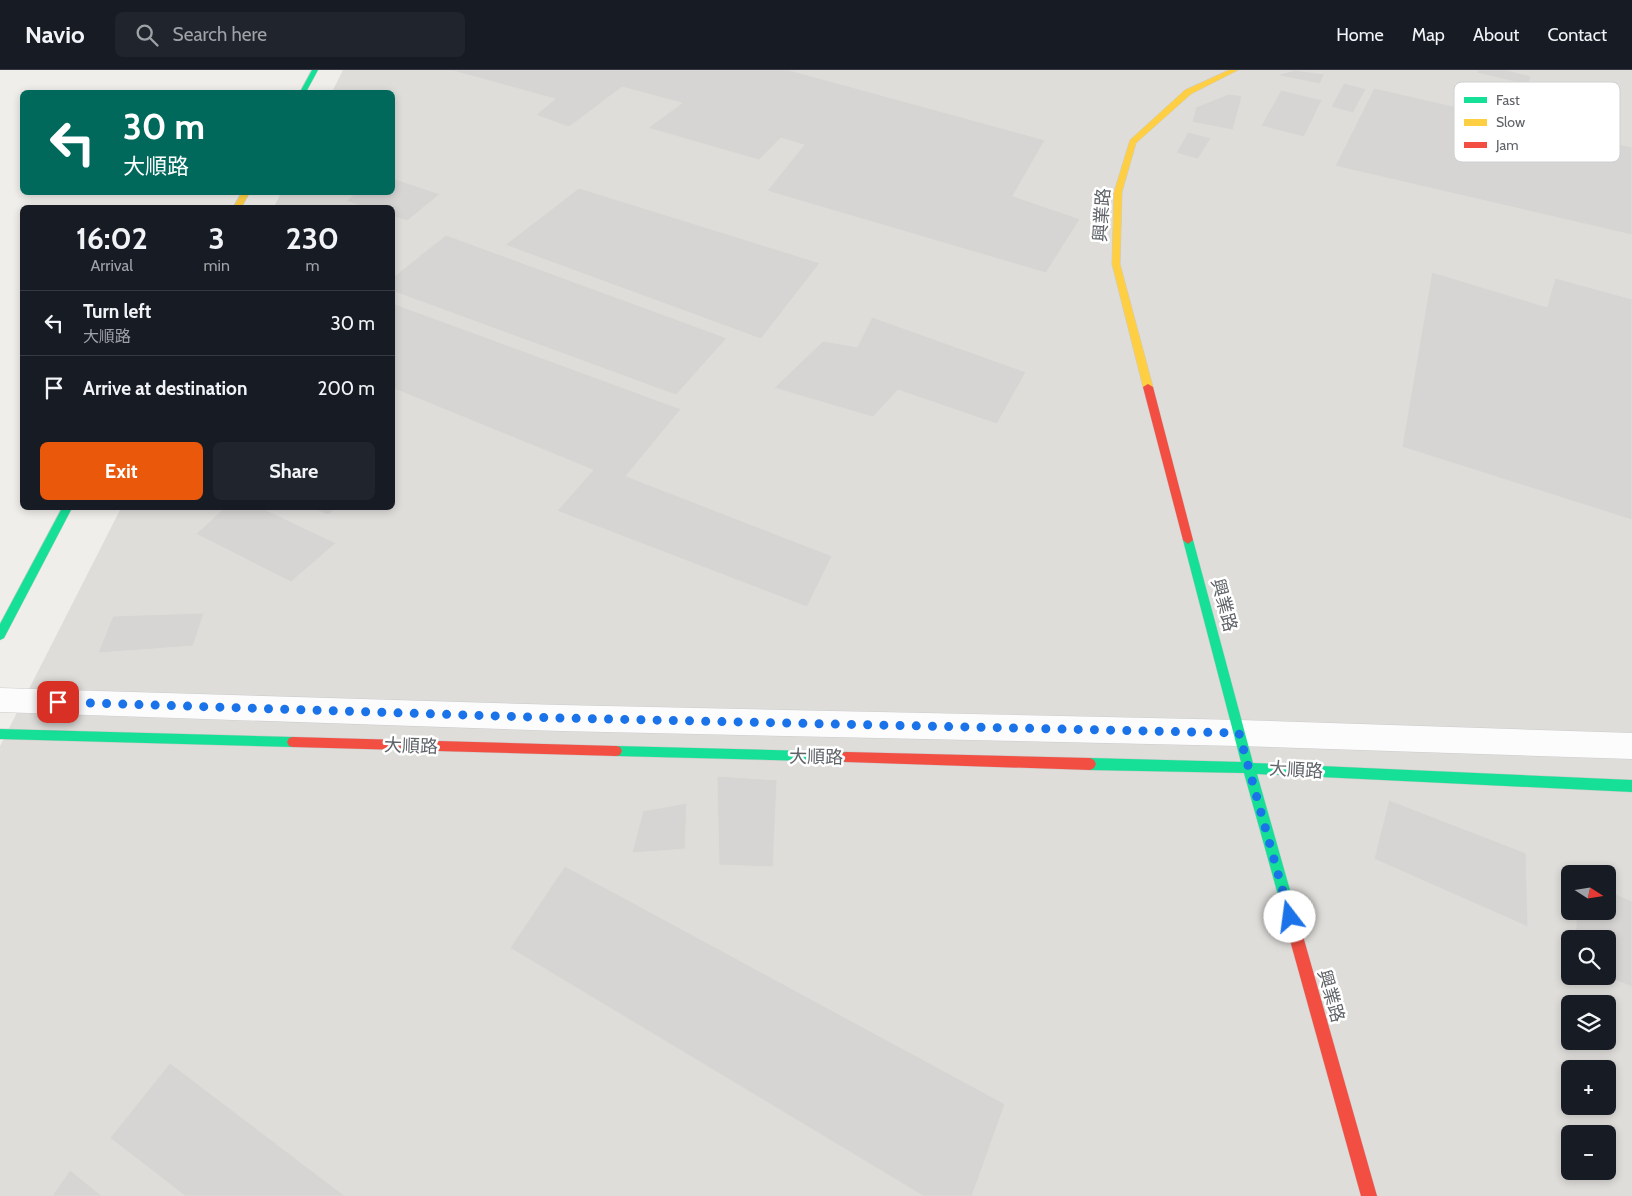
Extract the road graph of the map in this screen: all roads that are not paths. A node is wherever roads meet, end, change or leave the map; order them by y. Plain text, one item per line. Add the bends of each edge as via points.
1 (315, 70) edge
2 (1235, 70) edge
3 (304, 90) edge
4 (66, 510) edge
5 (0, 635) edge
6 (0, 700) edge
7 (1239, 733) junction
8 (0, 734) edge
9 (1632, 746) edge
10 (1249, 768) junction
11 (1632, 786) edge
12 (1369, 1196) edge

1 - 3 street
2 - 7 street, 興業路 via 1188,92 1134,142 1118,192 1116,264
4 - 5 street
6 - 7 street, 大順路 via 551,718
7 - 9 street, 大順路
7 - 10 street, 興業路
8 - 10 street, 大順路
10 - 11 street, 大順路
10 - 12 street, 興業路

